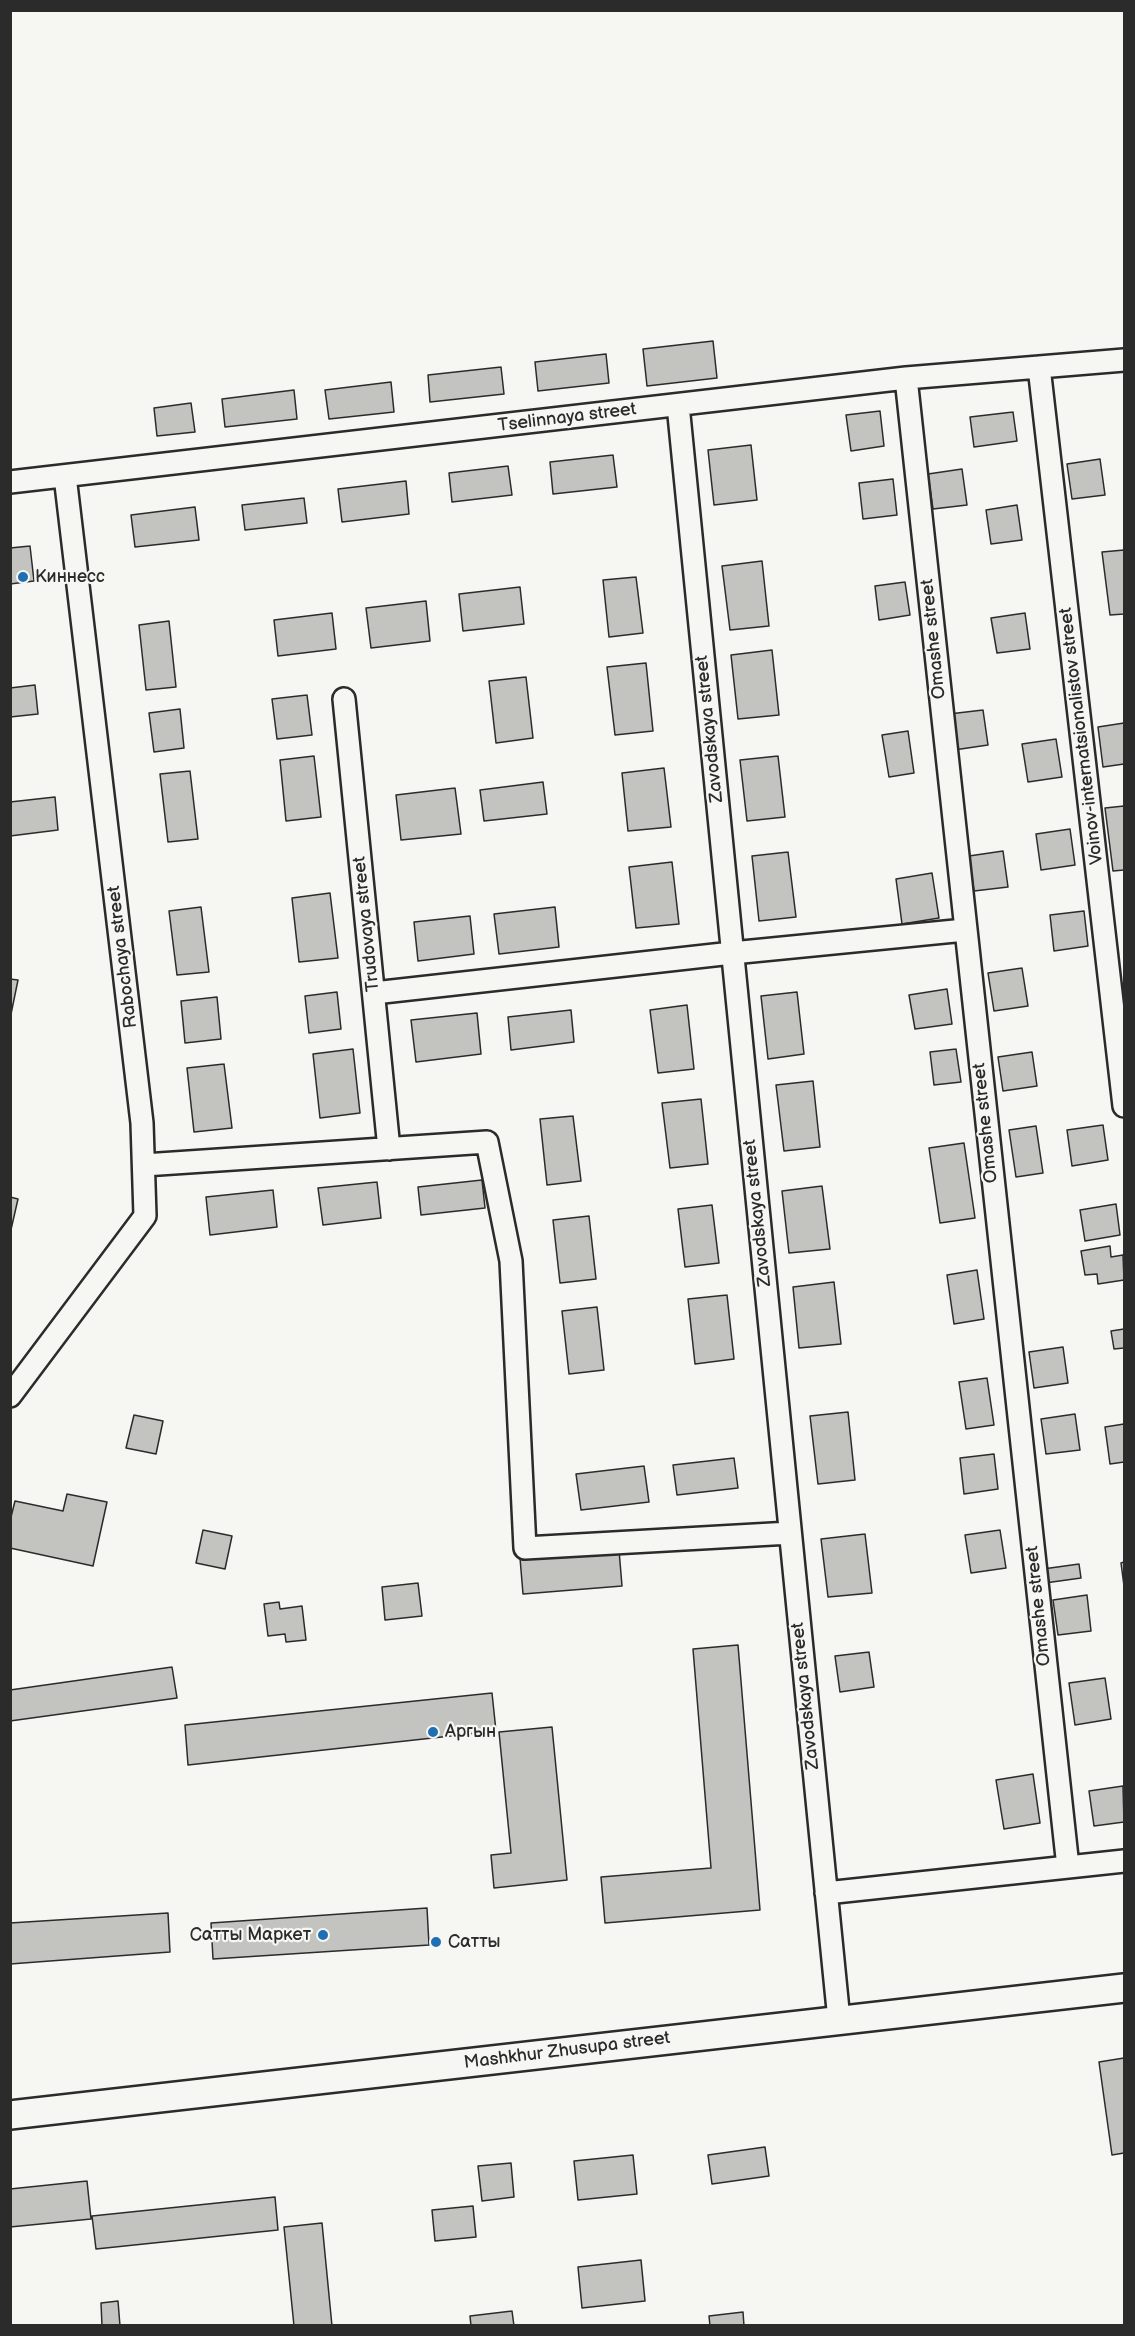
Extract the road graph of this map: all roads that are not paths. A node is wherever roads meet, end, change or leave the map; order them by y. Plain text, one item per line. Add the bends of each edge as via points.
1 (1125, 360) edge
2 (1040, 367) junction
3 (906, 378) junction
4 (678, 405) junction
5 (65, 476) junction
6 (10, 482) edge
7 (344, 699) dead end
8 (965, 930) junction
9 (732, 953) junction
10 (374, 993) junction
11 (1125, 1106) edge
12 (389, 1149) junction
13 (144, 1165) junction
14 (10, 1396) edge
15 (790, 1533) junction
16 (1125, 1861) edge
17 (1068, 1867) junction
18 (826, 1893) junction
19 (1125, 1988) edge
20 (839, 2020) junction
21 (10, 2115) edge

1 - 2 street, Tselinnaya street
2 - 3 street, Tselinnaya street
2 - 11 street, Voinov-internatsionalistov street
3 - 4 street, Tselinnaya street
3 - 8 street, Omashe street
4 - 5 street, Tselinnaya street
4 - 9 street, Zavodskaya street
5 - 6 street, Tselinnaya street
5 - 13 street, Rabochaya street
7 - 10 street, Trudovaya street
8 - 9 street
8 - 17 street, Omashe street
9 - 10 street
9 - 15 street, Zavodskaya street
10 - 12 street, Trudovaya street
12 - 13 street
12 - 15 street via 487,1142 511,1261 525,1548
13 - 14 street, Rabochaya street via 145,1216
15 - 18 street, Zavodskaya street
16 - 17 street
17 - 18 street
18 - 20 street, Zavodskaya street
19 - 20 main road, Mashkhur Zhusupa street
20 - 21 main road, Mashkhur Zhusupa street

